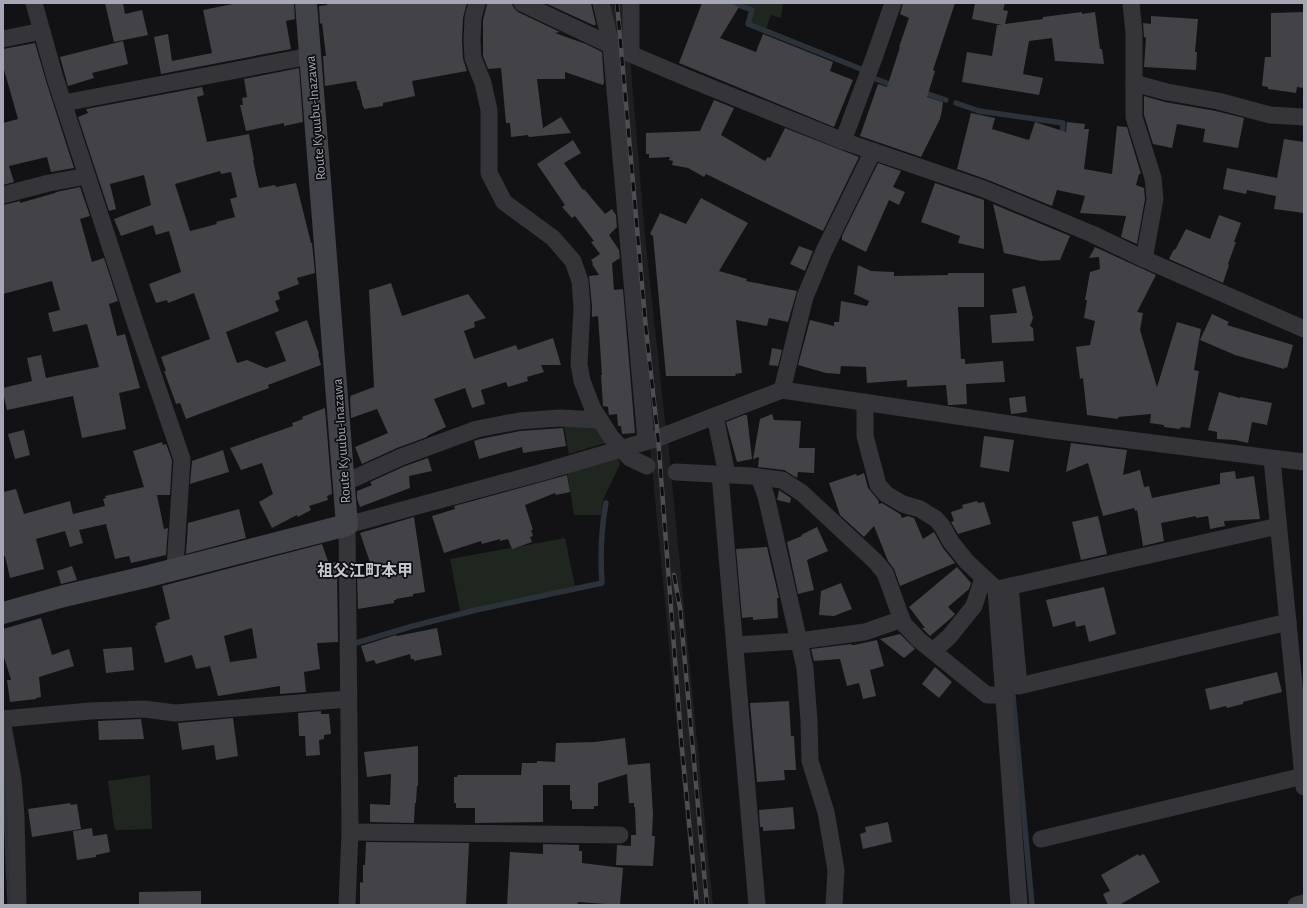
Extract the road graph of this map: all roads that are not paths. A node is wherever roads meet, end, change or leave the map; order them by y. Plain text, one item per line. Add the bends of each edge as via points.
1 (34, 3) edge
2 (306, 3) edge
3 (477, 3) edge
4 (522, 3) edge
5 (601, 3) edge
6 (631, 3) edge
7 (893, 3) edge
8 (1131, 3) edge
9 (42, 31) junction
10 (3, 39) edge
11 (610, 45) junction
12 (631, 54) junction
13 (310, 56) junction
14 (1134, 83) junction
15 (64, 103) junction
16 (1304, 117) edge
17 (843, 141) junction
18 (873, 151) junction
19 (87, 176) junction
20 (3, 195) edge
21 (1144, 259) junction
22 (1304, 329) edge
23 (782, 390) junction
24 (865, 402) junction
25 (715, 416) junction
26 (600, 420) junction
27 (646, 441) junction
28 (621, 448) junction
29 (1272, 459) junction
30 (1304, 462) edge
31 (647, 466) dead end
32 (676, 472) dead end
33 (724, 474) junction
34 (759, 477) junction
35 (344, 483) junction
36 (347, 525) junction
37 (1278, 526) junction
38 (175, 568) junction
39 (983, 578) junction
40 (1003, 588) junction
41 (3, 613) edge
42 (902, 619) junction
43 (1288, 622) junction
44 (799, 641) junction
45 (735, 645) junction
46 (933, 651) junction
47 (1003, 695) junction
48 (348, 699) junction
49 (3, 719) edge
50 (3, 726) edge
51 (1303, 782) edge
52 (350, 832) junction
53 (620, 835) dead end
54 (1042, 839) dead end
55 (1304, 903) edge
56 (18, 905) edge
57 (347, 905) edge
58 (757, 905) edge
59 (834, 905) edge
60 (1019, 905) edge
61 (1296, 905) edge

1 - 9 street
2 - 13 main road, Route Kyuubu-Inazawa
3 - 26 street via 473,18 473,58 489,110 490,174 504,202 553,238 573,261 580,281 582,307 579,364 582,381
4 - 11 street
5 - 11 street
6 - 12 street
7 - 17 street
8 - 14 street
9 - 10 street
9 - 15 street
11 - 12 street
11 - 27 street
12 - 17 street
13 - 15 street
13 - 35 main road, Route Kyuubu-Inazawa
14 - 16 street via 1270,115
14 - 21 street via 1134,117 1153,178 1155,199
15 - 19 street
17 - 18 street
18 - 21 street via 984,189 1092,234
18 - 23 street via 824,251 806,297
19 - 20 street
19 - 38 street via 182,459
21 - 22 street
23 - 24 street
23 - 25 street
24 - 29 street
24 - 39 street via 865,436 878,485 892,498 920,509 936,519 955,547
25 - 27 street
25 - 33 street
26 - 28 street
26 - 35 street via 560,418 519,421 477,429 401,457
27 - 28 street
28 - 31 street via 630,458
28 - 36 street via 543,472
29 - 30 street
29 - 37 street
32 - 33 street
33 - 34 street
33 - 45 street
34 - 42 street via 782,480 802,493 876,561 885,573
34 - 44 street via 766,496
35 - 36 main road, Route Kyuubu-Inazawa
36 - 38 main road
36 - 48 street
37 - 40 street
37 - 43 street
38 - 41 main road
39 - 40 street
39 - 46 street via 974,606 949,637
40 - 43 street via 1019,686
40 - 47 street
42 - 44 street via 864,632
42 - 46 street via 919,640
43 - 51 street
44 - 45 street
44 - 59 street via 805,668 810,761 826,812 836,870
45 - 58 street
46 - 47 street via 987,695
47 - 60 street
48 - 49 street via 175,713 144,709
48 - 52 street
50 - 56 street via 16,816
51 - 54 street
52 - 53 street
52 - 57 street
55 - 61 street

